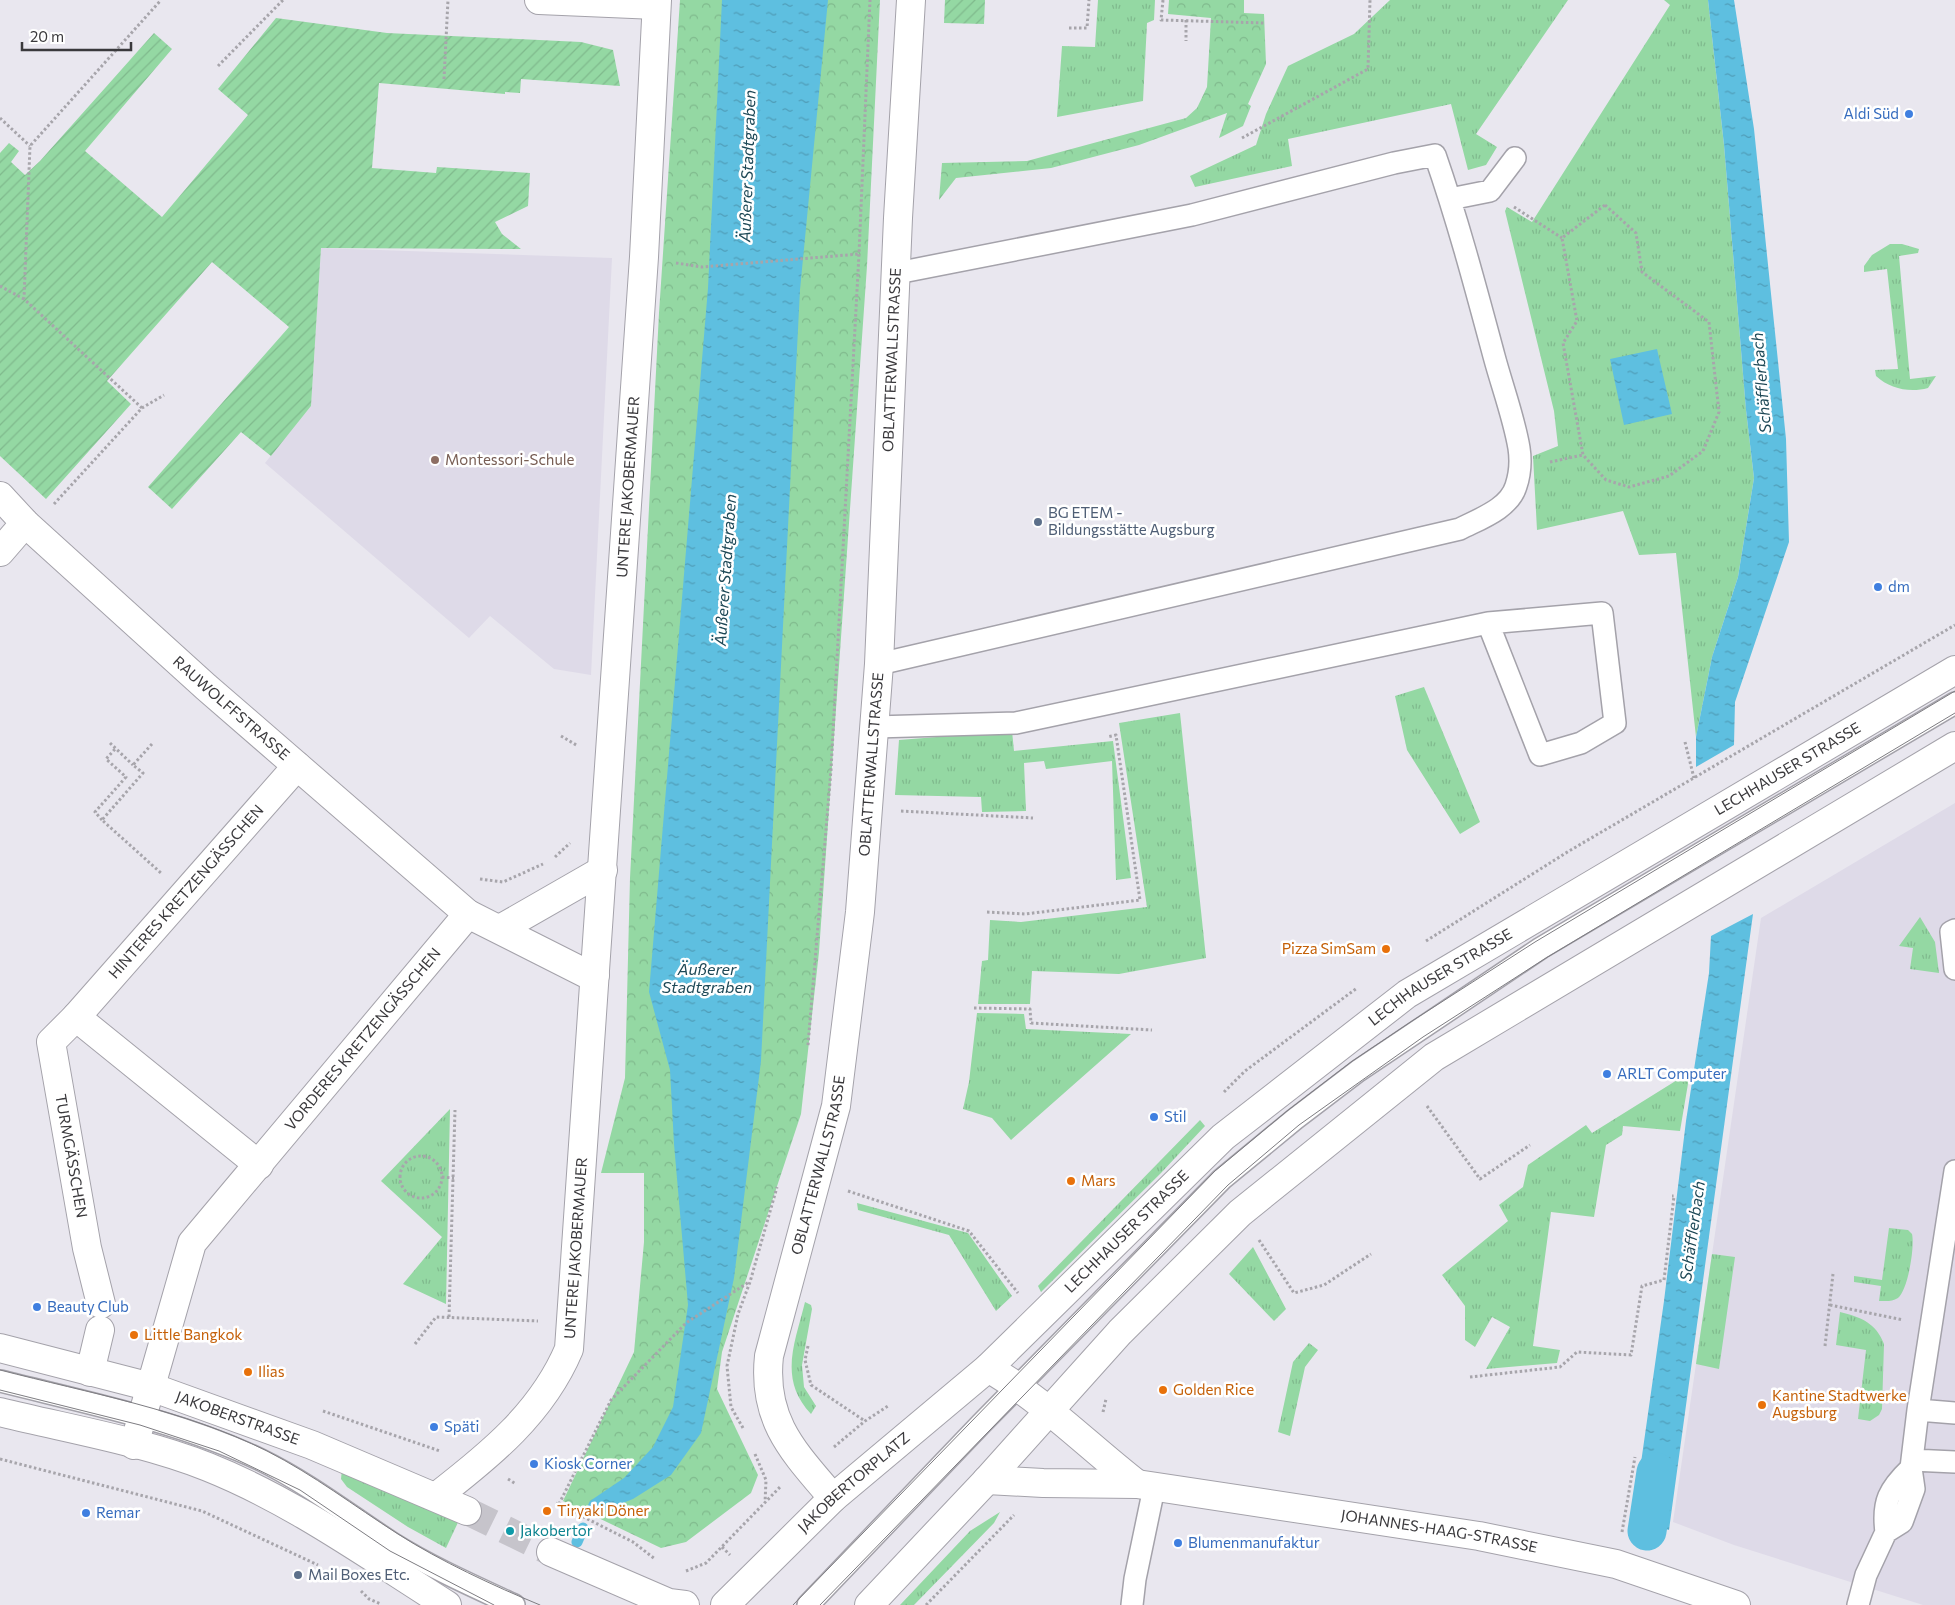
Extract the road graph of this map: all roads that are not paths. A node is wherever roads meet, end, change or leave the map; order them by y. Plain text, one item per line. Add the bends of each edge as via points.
1 (539, 0) edge
2 (910, 0) edge
3 (657, 3) edge
4 (1515, 158) dead end
5 (1450, 199) junction
6 (897, 274) junction
7 (0, 496) edge
8 (26, 523) junction
9 (0, 552) edge
10 (1488, 623) junction
11 (879, 664) junction
12 (1955, 670) edge
13 (1955, 703) edge
14 (875, 727) junction
15 (1955, 746) edge
16 (297, 766) junction
17 (603, 870) junction
18 (468, 914) junction
19 (500, 929) junction
20 (1955, 930) edge
21 (1955, 969) edge
22 (595, 975) junction
23 (76, 1017) junction
24 (259, 1165) junction
25 (1955, 1171) edge
26 (0, 1348) edge
27 (988, 1368) junction
28 (90, 1372) junction
29 (0, 1381) edge
30 (151, 1387) junction
31 (1020, 1387) junction
32 (1050, 1409) junction
33 (1918, 1410) junction
34 (0, 1412) edge
35 (1955, 1413) edge
36 (142, 1418) junction
37 (134, 1445) junction
38 (1955, 1462) edge
39 (1912, 1464) junction
40 (987, 1480) junction
41 (1146, 1486) junction
42 (437, 1496) junction
43 (833, 1498) junction
44 (467, 1511) tunnel mouth
45 (551, 1552) tunnel mouth
46 (1708, 1601) edge
47 (447, 1605) edge
48 (514, 1605) edge
49 (685, 1605) edge
50 (725, 1605) edge
51 (808, 1605) edge
52 (869, 1605) edge
53 (1132, 1605) edge
54 (1736, 1605) edge
55 (1858, 1605) edge

1 - 3 street
2 - 6 street, OBLATTERWALLSTRASSE
3 - 17 street, UNTERE JAKOBERMAUER via 644,257
4 - 5 lane via 1490,192
5 - 6 lane via 1435,155 1192,215
5 - 11 lane via 1519,448 1516,488 1506,502 1460,529
6 - 11 street, OBLATTERWALLSTRASSE
7 - 8 street, RAUWOLFFSTRASSE
8 - 9 street
8 - 16 street, RAUWOLFFSTRASSE
10 - 10 lane via 1540,755 1581,742 1615,723 1602,613
10 - 14 lane via 1016,723
11 - 14 street, OBLATTERWALLSTRASSE
12 - 27 street, LECHHAUSER STRASSE via 1408,994 1222,1136
13 - 31 lane via 1541,948 1358,1072 1294,1119 1222,1179
14 - 43 street, OBLATTERWALLSTRASSE via 860,912 836,1106 769,1356 766,1379 776,1419 793,1451
15 - 32 street via 1434,1058 1240,1213 1120,1332
16 - 18 street, RAUWOLFFSTRASSE
16 - 23 street, HINTERES KRETZENGÄSSCHEN
17 - 19 street
17 - 22 street, UNTERE JAKOBERMAUER
18 - 19 street
18 - 24 street, VORDERES KRETZENGÄSSCHEN
19 - 22 street via 585,973
20 - 21 lane via 1951,932
22 - 42 street, UNTERE JAKOBERMAUER via 569,1350 558,1376 532,1413 479,1465
23 - 24 street
23 - 28 street, TURMGÄSSCHEN via 50,1042 101,1317
24 - 30 street, VORDERES KRETZENGÄSSCHEN via 192,1243
25 - 33 lane
26 - 28 street, JAKOBERSTRASSE
27 - 31 street
27 - 43 street, JAKOBERTORPLATZ
28 - 30 street, JAKOBERSTRASSE
29 - 36 lane
30 - 36 street, VORDERES KRETZENGÄSSCHEN
30 - 42 street, JAKOBERSTRASSE via 312,1445
31 - 32 street
31 - 51 lane
32 - 40 street
32 - 41 street via 1081,1438
33 - 35 lane
33 - 39 lane
34 - 37 street
36 - 37 street, VORDERES KRETZENGÄSSCHEN
36 - 48 lane via 222,1444 261,1461 304,1484 394,1544
37 - 47 street via 186,1459 258,1489
38 - 39 lane
39 - 55 lane via 1894,1484 1887,1500 1884,1515 1886,1532 1866,1575
40 - 41 street, JOHANNES-HAAG-STRASSE
40 - 52 street
41 - 46 street, JOHANNES-HAAG-STRASSE via 1479,1536 1616,1564
41 - 53 lane
42 - 44 street, JAKOBERSTRASSE
43 - 50 street, JAKOBERTORPLATZ
45 - 49 street via 668,1603
46 - 54 street, JOHANNES-HAAG-STRASSE

